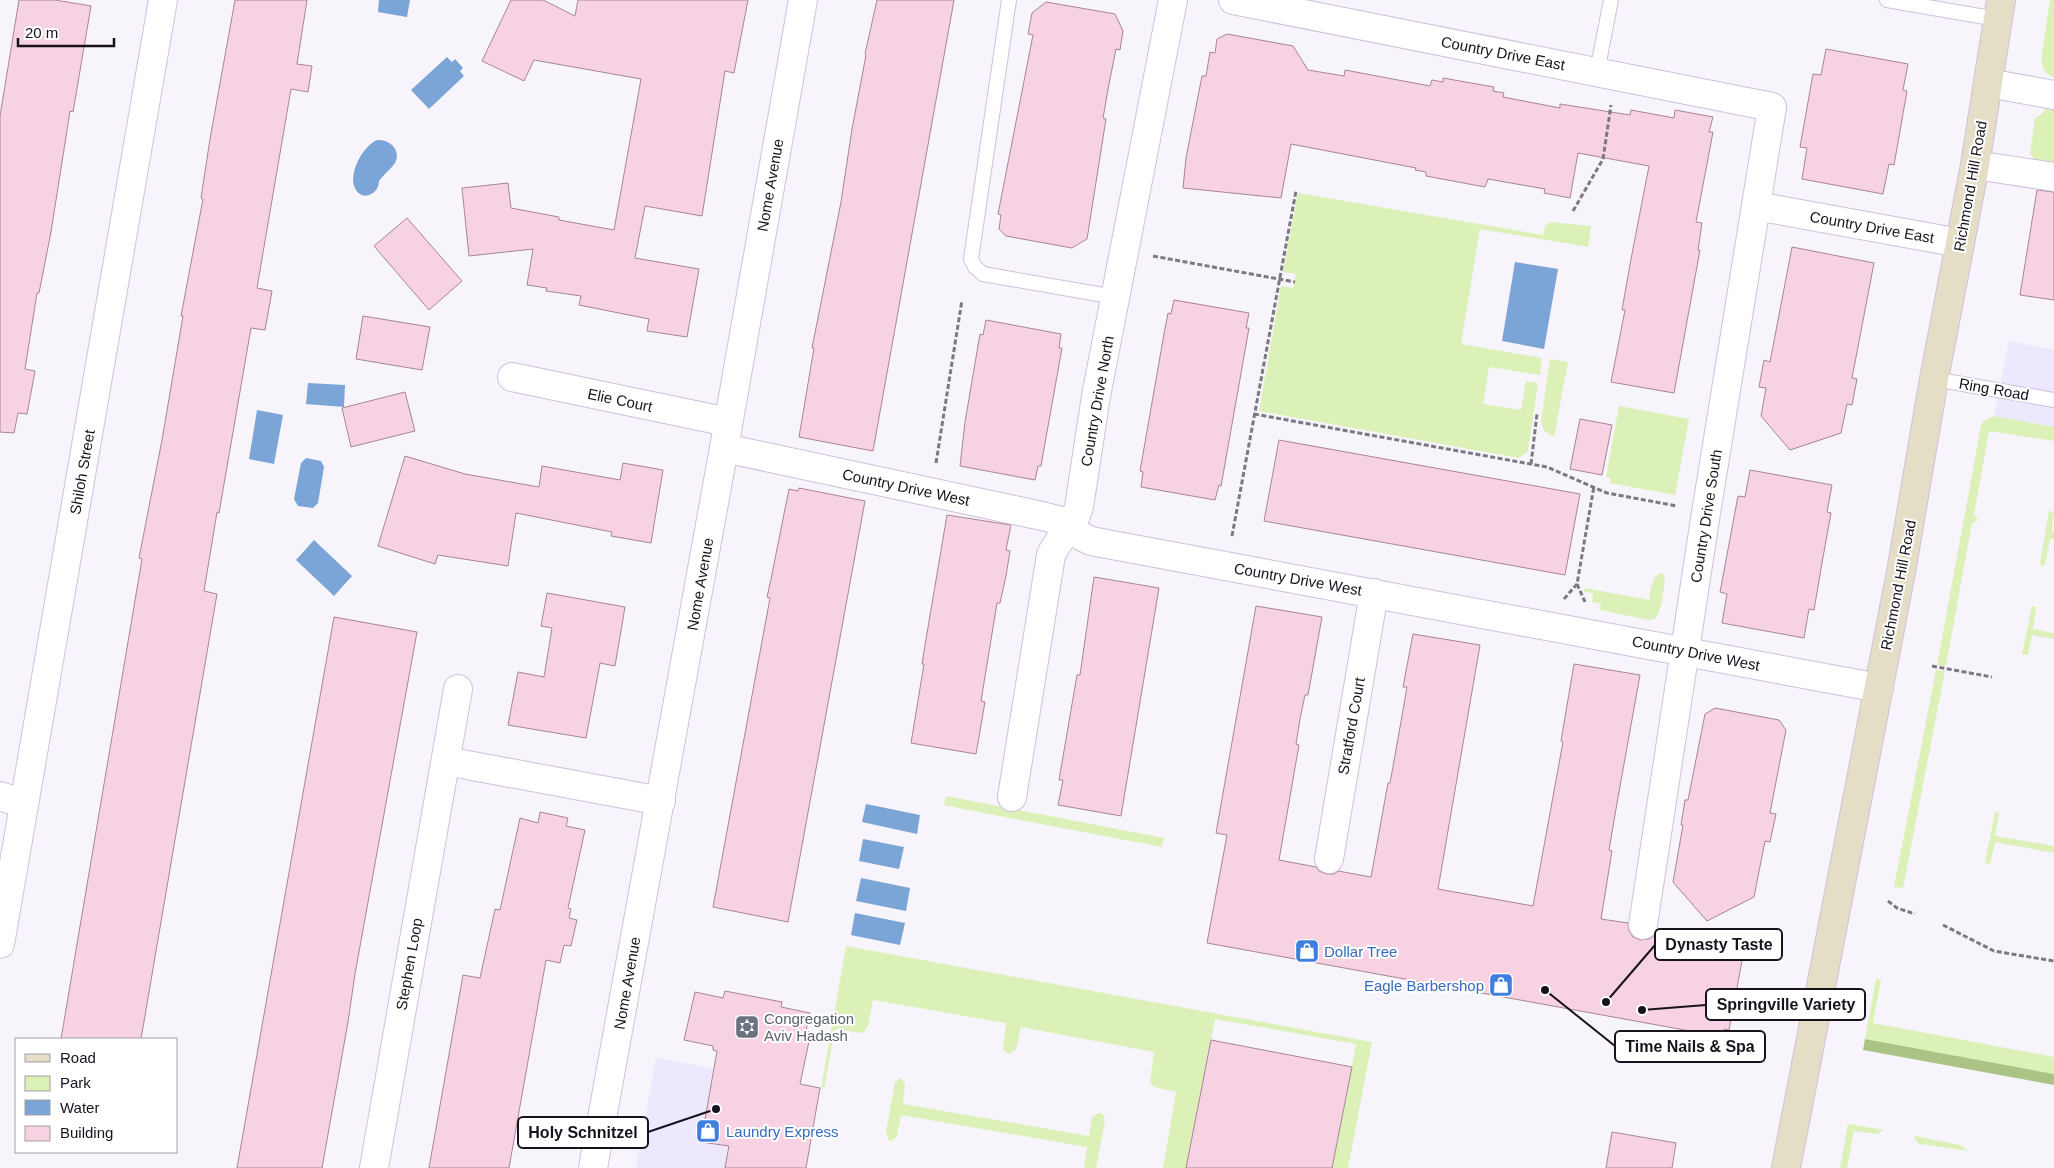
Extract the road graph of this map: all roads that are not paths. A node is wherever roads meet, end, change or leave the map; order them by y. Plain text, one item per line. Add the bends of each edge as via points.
1 (163, 0) edge
2 (803, 0) edge
3 (1009, 0) edge
4 (1173, 0) edge
5 (1233, 0) edge
6 (1611, 0) edge
7 (1887, 0) edge
8 (1999, 10) edge
9 (1597, 72) junction
10 (1988, 84) junction
11 (2054, 95) edge
12 (1772, 107) joint
13 (1975, 165) junction
14 (2054, 177) edge
15 (1756, 206) junction
16 (1960, 242) junction
17 (1116, 297) junction
18 (512, 377) dead end
19 (1934, 379) junction
20 (2054, 400) edge
21 (726, 435) junction
22 (1070, 527) junction
23 (1374, 593) junction
24 (1684, 651) junction
25 (458, 688) dead end
26 (1879, 688) junction
27 (446, 761) junction
28 (1012, 796) dead end
29 (12, 800) edge
30 (661, 801) junction
31 (1328, 860) dead end
32 (1643, 925) dead end
33 (0, 944) edge
34 (374, 1168) edge
35 (593, 1168) edge
36 (1786, 1168) edge

1 - 29 street, Shiloh Street
2 - 21 street, Nome Avenue
3 - 17 lane via 971,258 983,274
4 - 17 street, Country Drive North
5 - 9 street, Country Drive East
6 - 9 lane
7 - 8 lane
8 - 10 street, Richmond Hill Road
9 - 12 street, Country Drive East
10 - 11 street
10 - 13 street, Richmond Hill Road
12 - 15 street, Country Drive South
13 - 14 street
13 - 16 street, Richmond Hill Road
15 - 16 street, Country Drive East
15 - 24 street, Country Drive South
16 - 19 street, Richmond Hill Road
17 - 22 street, Country Drive North via 1096,396 1079,507
18 - 21 street, Elie Court
19 - 20 lane, Ring Road
19 - 26 street, Richmond Hill Road
21 - 22 street, Country Drive West via 1058,520
21 - 30 street, Nome Avenue
22 - 23 street, Country Drive West via 1092,541
22 - 28 street, Country Drive North via 1052,555
23 - 24 street, Country Drive West
23 - 31 street, Stratford Court
24 - 26 street, Country Drive West
24 - 32 street, Country Drive South
25 - 27 street, Stephen Loop
26 - 36 street, Richmond Hill Road
27 - 30 street
27 - 34 street, Stephen Loop
29 - 33 street, Shiloh Street
30 - 35 street, Nome Avenue

